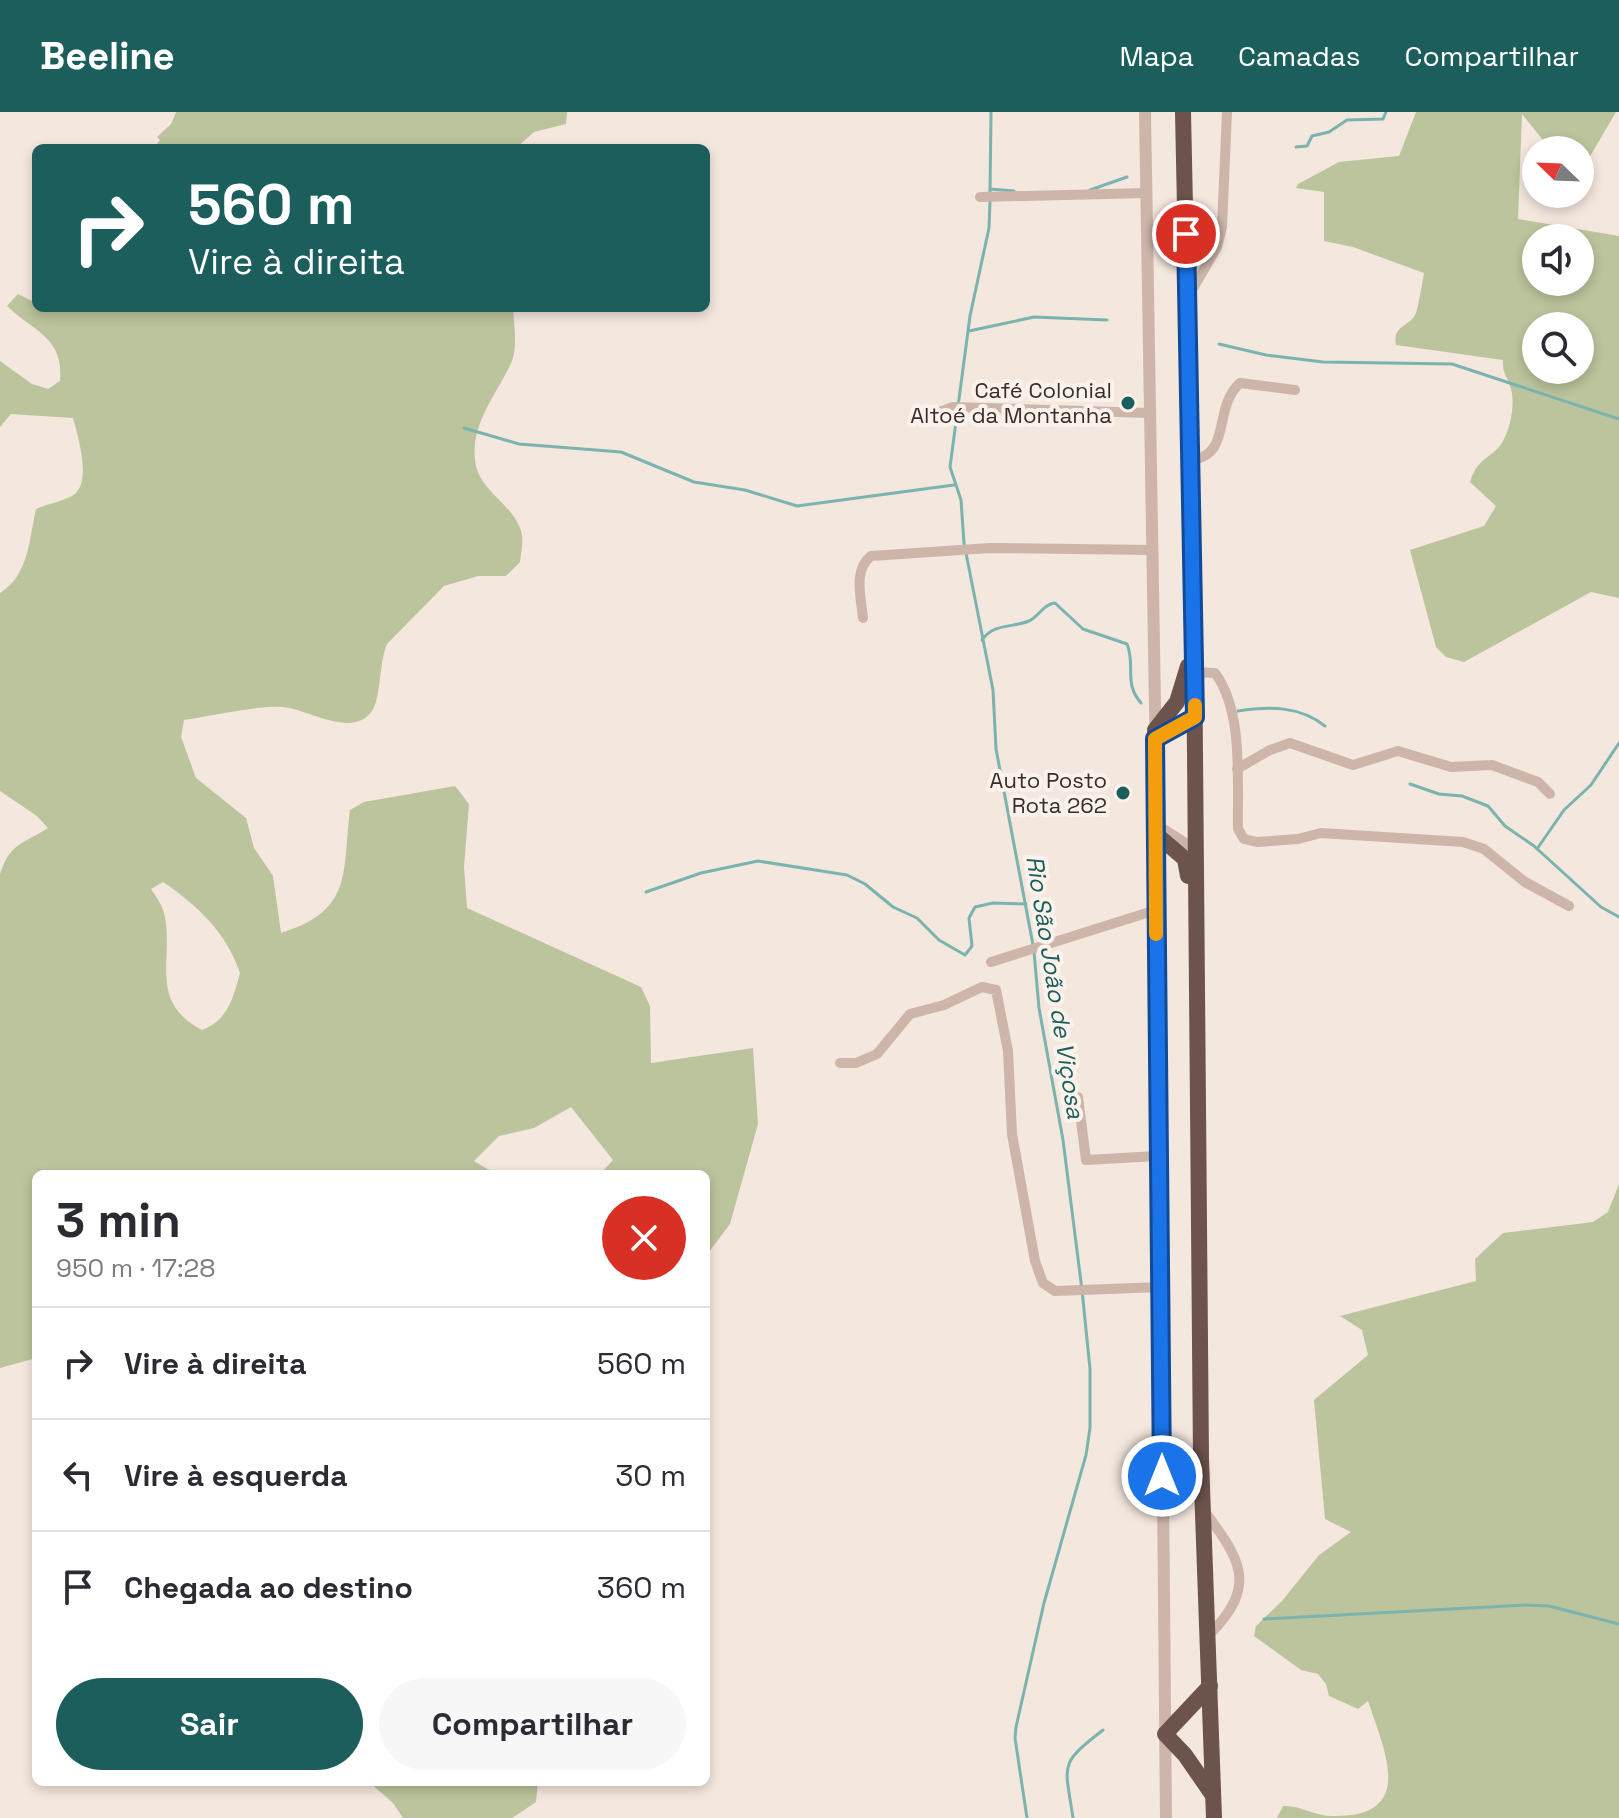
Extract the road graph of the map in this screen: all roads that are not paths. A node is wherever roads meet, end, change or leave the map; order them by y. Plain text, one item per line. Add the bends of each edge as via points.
1 (1145, 112) edge
2 (1186, 112) edge
3 (1227, 112) edge
4 (1146, 193) junction
5 (984, 197) dead end
6 (1187, 298) junction
7 (1295, 390) dead end
8 (1150, 413) junction
9 (928, 416) dead end
10 (1190, 460) junction
11 (1153, 550) junction
12 (863, 618) dead end
13 (1194, 637) junction
14 (1194, 672) junction
15 (1195, 717) junction
16 (1155, 734) junction
17 (1237, 769) junction
18 (1550, 794) dead end
19 (1157, 830) junction
20 (1195, 850) junction
21 (1569, 906) dead end
22 (1156, 910) junction
23 (1195, 923) junction
24 (991, 962) dead end
25 (840, 1063) dead end
26 (1078, 1097) dead end
27 (1158, 1156) junction
28 (1162, 1287) junction
29 (1203, 1508) junction
30 (1209, 1635) junction
31 (1210, 1686) junction
32 (1165, 1734) junction
33 (1213, 1795) junction
34 (1166, 1818) edge
35 (1214, 1818) edge

1 - 4 street
2 - 6 highway
3 - 6 street via 1222,227 1217,247
4 - 5 street
4 - 8 street
6 - 10 highway
7 - 10 street via 1240,383 1225,406 1215,450 1204,459
8 - 9 street via 959,407
8 - 11 street
10 - 13 highway
11 - 12 street via 1046,547 871,556 859,571
11 - 16 street
13 - 14 highway
13 - 16 highway via 1184,685
14 - 15 highway
14 - 17 street via 1209,670 1220,680 1236,737
15 - 16 street
15 - 20 highway
16 - 19 street
17 - 18 street via 1290,743 1353,765 1398,751 1451,767 1492,765 1538,782
17 - 21 street via 1238,829 1249,841 1321,833 1463,842 1484,849 1525,882
19 - 20 street
19 - 22 street
19 - 23 highway via 1185,859
20 - 23 highway
22 - 24 street
22 - 27 street
23 - 29 highway
25 - 28 street via 877,1054 910,1014 982,987 996,990 1008,1051 1012,1134 1035,1261 1047,1287
26 - 27 street via 1086,1160
27 - 28 street
28 - 32 street
29 - 30 highway
29 - 30 street via 1227,1541 1241,1574 1236,1597
30 - 31 highway
31 - 32 highway
31 - 33 highway
32 - 33 highway
32 - 34 street
33 - 35 highway

